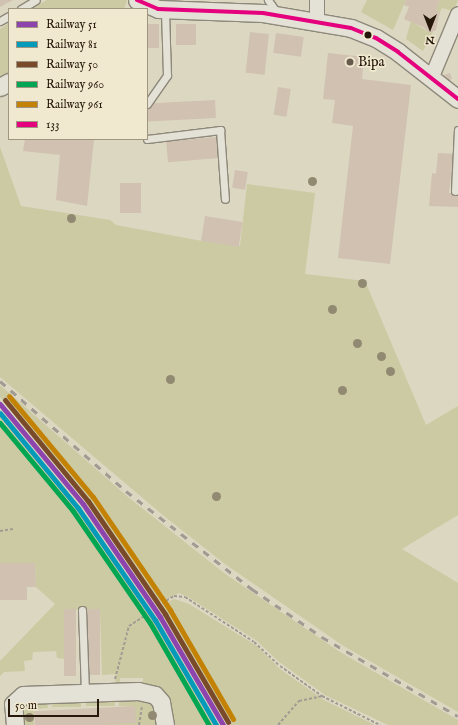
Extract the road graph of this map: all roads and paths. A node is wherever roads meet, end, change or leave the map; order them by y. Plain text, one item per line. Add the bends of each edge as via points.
1 (36, 0) edge
2 (268, 0) edge
3 (317, 0) edge
4 (140, 4) edge
5 (23, 8) edge
6 (165, 10) junction
7 (458, 14) edge
8 (279, 15) junction
9 (317, 21) junction
10 (431, 78) junction
11 (458, 99) edge
12 (148, 103) edge
13 (458, 130) edge
14 (148, 138) edge
15 (455, 191) dead end
16 (224, 199) dead end
17 (12, 529) dead end
18 (0, 531) edge
19 (158, 606) dead end
20 (82, 610) dead end
21 (143, 617) dead end
22 (115, 692) junction
23 (84, 693) junction
24 (322, 696) junction
25 (141, 703) dead end
26 (6, 704) edge
27 (15, 725) edge
28 (139, 725) edge
29 (165, 725) edge
30 (278, 725) edge
31 (380, 725) edge

1 - 5 lane
2 - 8 lane
3 - 9 street
4 - 6 street
6 - 8 street via 230,10
6 - 12 lane via 168,76
7 - 10 street
8 - 9 street
9 - 10 street via 351,28 376,38
10 - 11 street
13 - 15 lane
14 - 16 lane via 220,130
17 - 18 path
19 - 24 path via 174,596 186,598 254,642 280,666
20 - 23 lane
21 - 22 path via 129,626 118,666
22 - 23 street
22 - 29 street via 138,691 154,695 161,702
23 - 26 street via 24,696
24 - 30 path via 299,701
24 - 31 path
25 - 28 path
26 - 27 street

